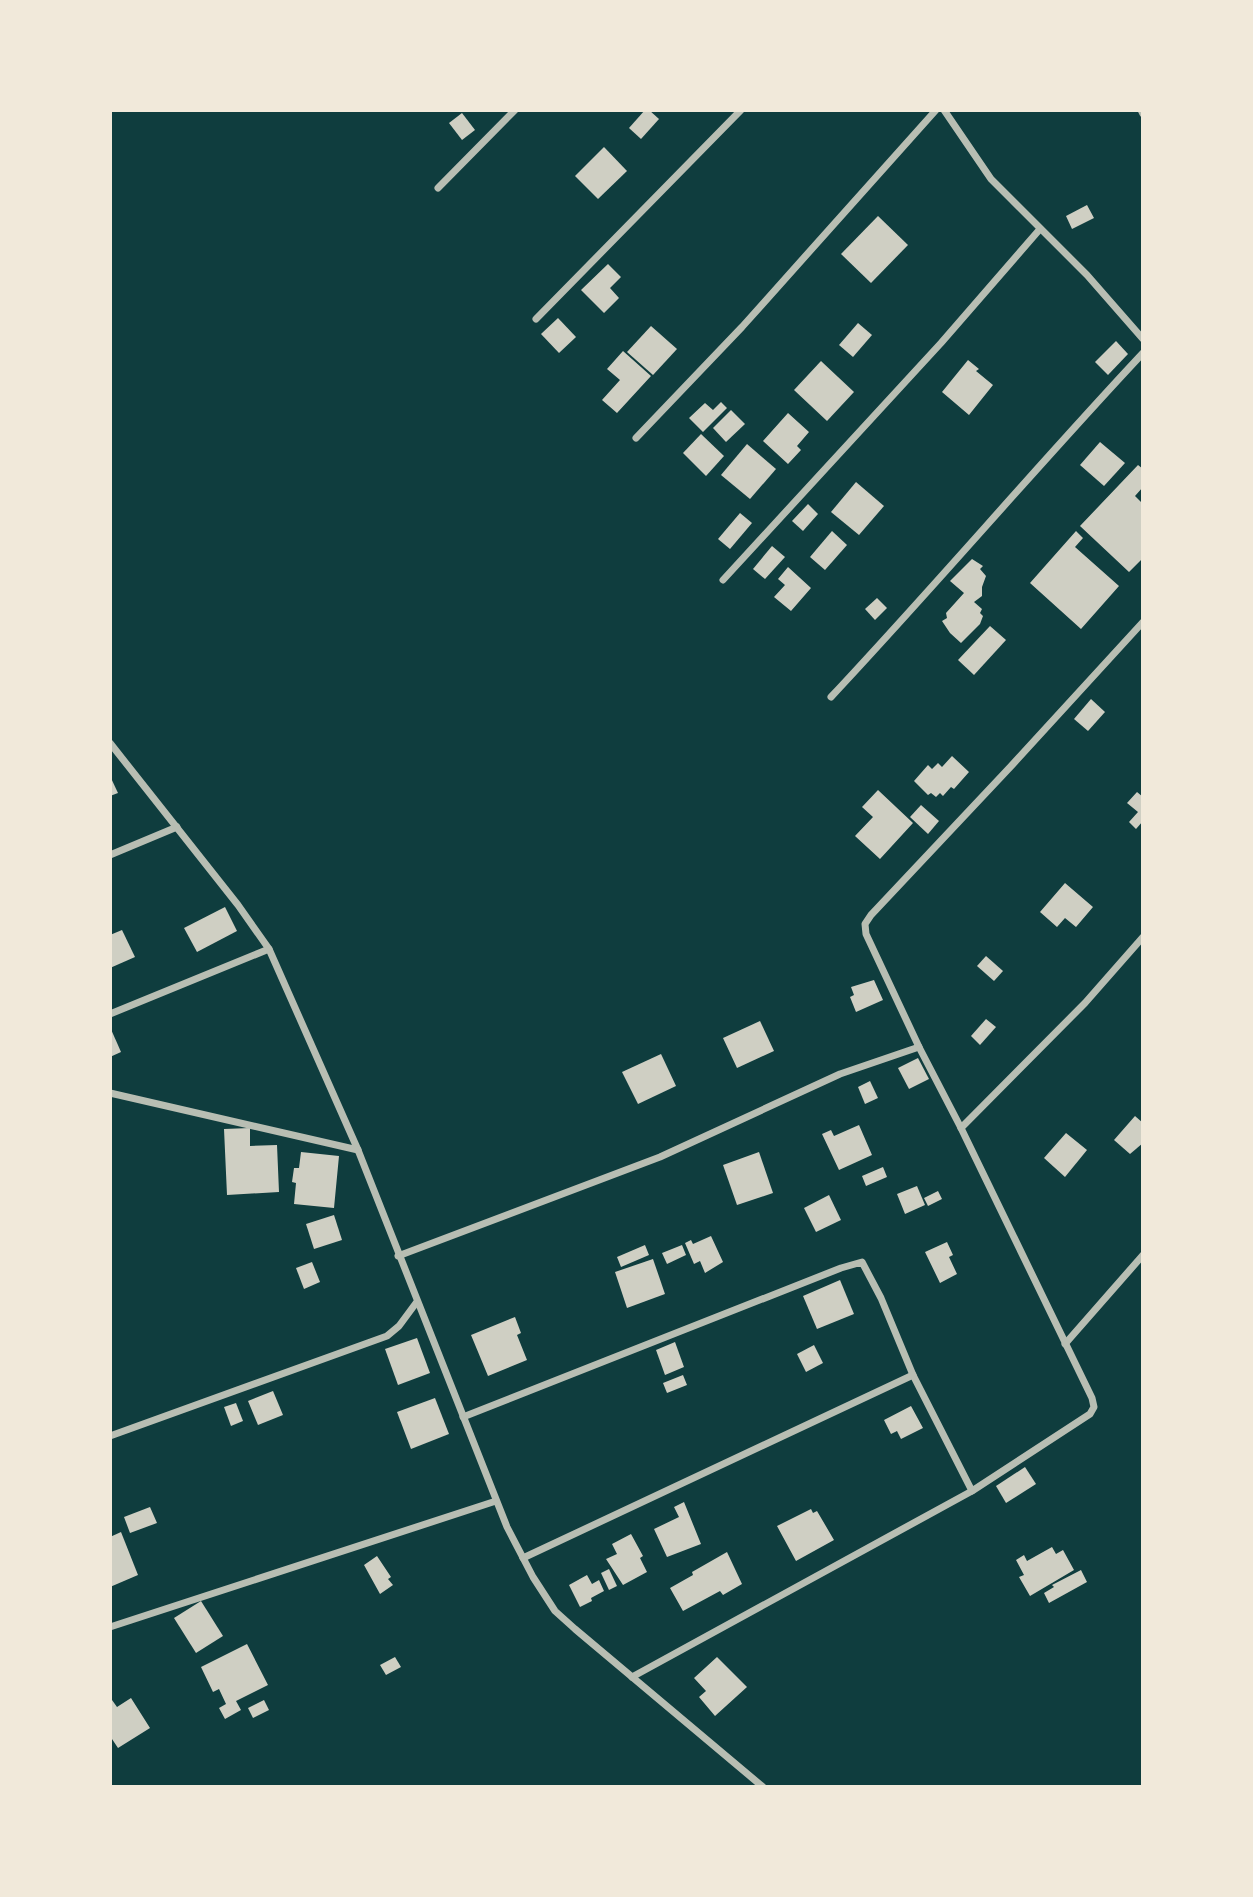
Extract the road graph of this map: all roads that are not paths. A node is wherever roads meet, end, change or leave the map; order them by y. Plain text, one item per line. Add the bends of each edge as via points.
1 (514, 110) edge
2 (741, 110) edge
3 (936, 110) edge
4 (944, 110) edge
5 (438, 188) dead end
6 (1040, 229) junction
7 (536, 319) dead end
8 (1143, 339) edge
9 (1143, 353) edge
10 (636, 438) dead end
11 (723, 580) dead end
12 (1143, 622) edge
13 (831, 697) dead end
14 (110, 743) edge
15 (177, 827) junction
16 (110, 855) edge
17 (1143, 937) edge
18 (269, 949) junction
19 (110, 1014) edge
20 (919, 1047) junction
21 (110, 1093) edge
22 (961, 1128) junction
23 (358, 1150) junction
24 (1143, 1255) edge
25 (398, 1256) junction
26 (416, 1303) junction
27 (1065, 1344) junction
28 (913, 1375) junction
29 (463, 1418) junction
30 (110, 1436) edge
31 (972, 1491) junction
32 (496, 1501) junction
33 (523, 1558) junction
34 (110, 1627) edge
35 (632, 1676) junction
36 (763, 1787) edge

1 - 5 street
2 - 7 street
3 - 10 street
4 - 6 street via 991,179
6 - 8 street
6 - 11 street
9 - 13 street
12 - 20 street via 865,924
14 - 15 street
15 - 16 street
15 - 18 street
17 - 22 street via 1085,1003
18 - 19 street
18 - 23 street
20 - 22 street
20 - 25 street via 840,1074 660,1157
21 - 23 street
22 - 27 street
23 - 25 street
24 - 27 street
25 - 26 street
26 - 29 street
26 - 30 street via 387,1336
27 - 31 street via 1092,1398 1090,1414
28 - 29 street via 862,1262
28 - 31 street
28 - 33 street
29 - 32 street
31 - 35 street
32 - 33 street
32 - 34 street
33 - 35 street via 555,1611
35 - 36 street

